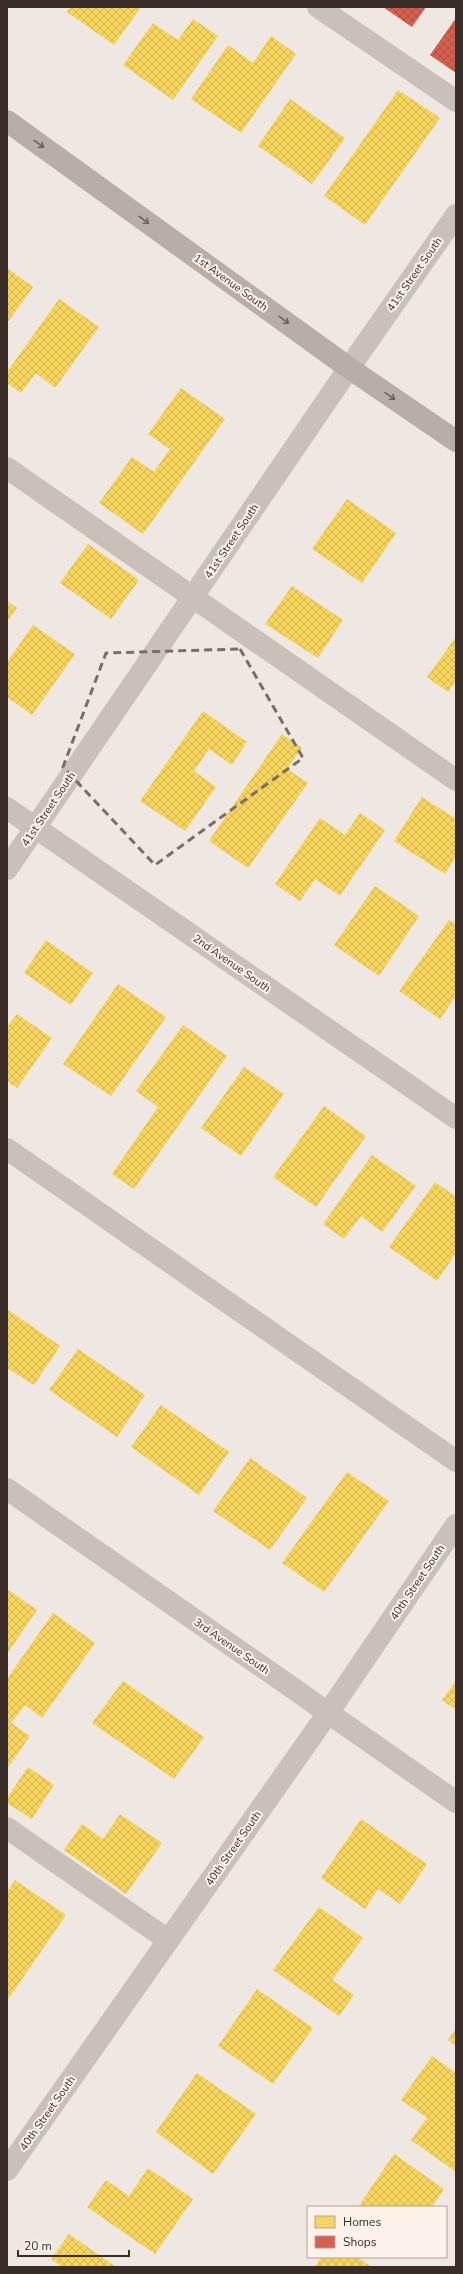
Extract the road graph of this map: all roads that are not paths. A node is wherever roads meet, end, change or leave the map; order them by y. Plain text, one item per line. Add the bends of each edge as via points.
1 (318, 7) edge
2 (456, 101) edge
3 (7, 121) edge
4 (456, 215) edge
5 (349, 368) junction
6 (456, 441) edge
7 (7, 468) edge
8 (193, 597) junction
9 (456, 780) edge
10 (7, 808) edge
11 (35, 828) junction
12 (7, 869) edge
13 (456, 1118) edge
14 (7, 1149) edge
15 (456, 1461) edge
16 (7, 1489) edge
17 (456, 1525) edge
18 (328, 1713) junction
19 (456, 1802) edge
20 (7, 1828) edge
21 (168, 1940) junction
22 (7, 2170) edge

1 - 2 street
3 -> 5 main road, 1st Avenue South
4 - 5 street, 41st Street South
5 -> 6 main road, 1st Avenue South
5 - 8 street, 41st Street South
7 - 8 street
8 - 9 street
8 - 11 street, 41st Street South
10 - 11 street, 2nd Avenue South
11 - 12 street, 41st Street South
11 - 13 street, 2nd Avenue South
14 - 15 street
16 - 18 street, 3rd Avenue South
17 - 18 street, 40th Street South
18 - 19 street, 3rd Avenue South
18 - 21 street, 40th Street South
20 - 21 street
21 - 22 street, 40th Street South

